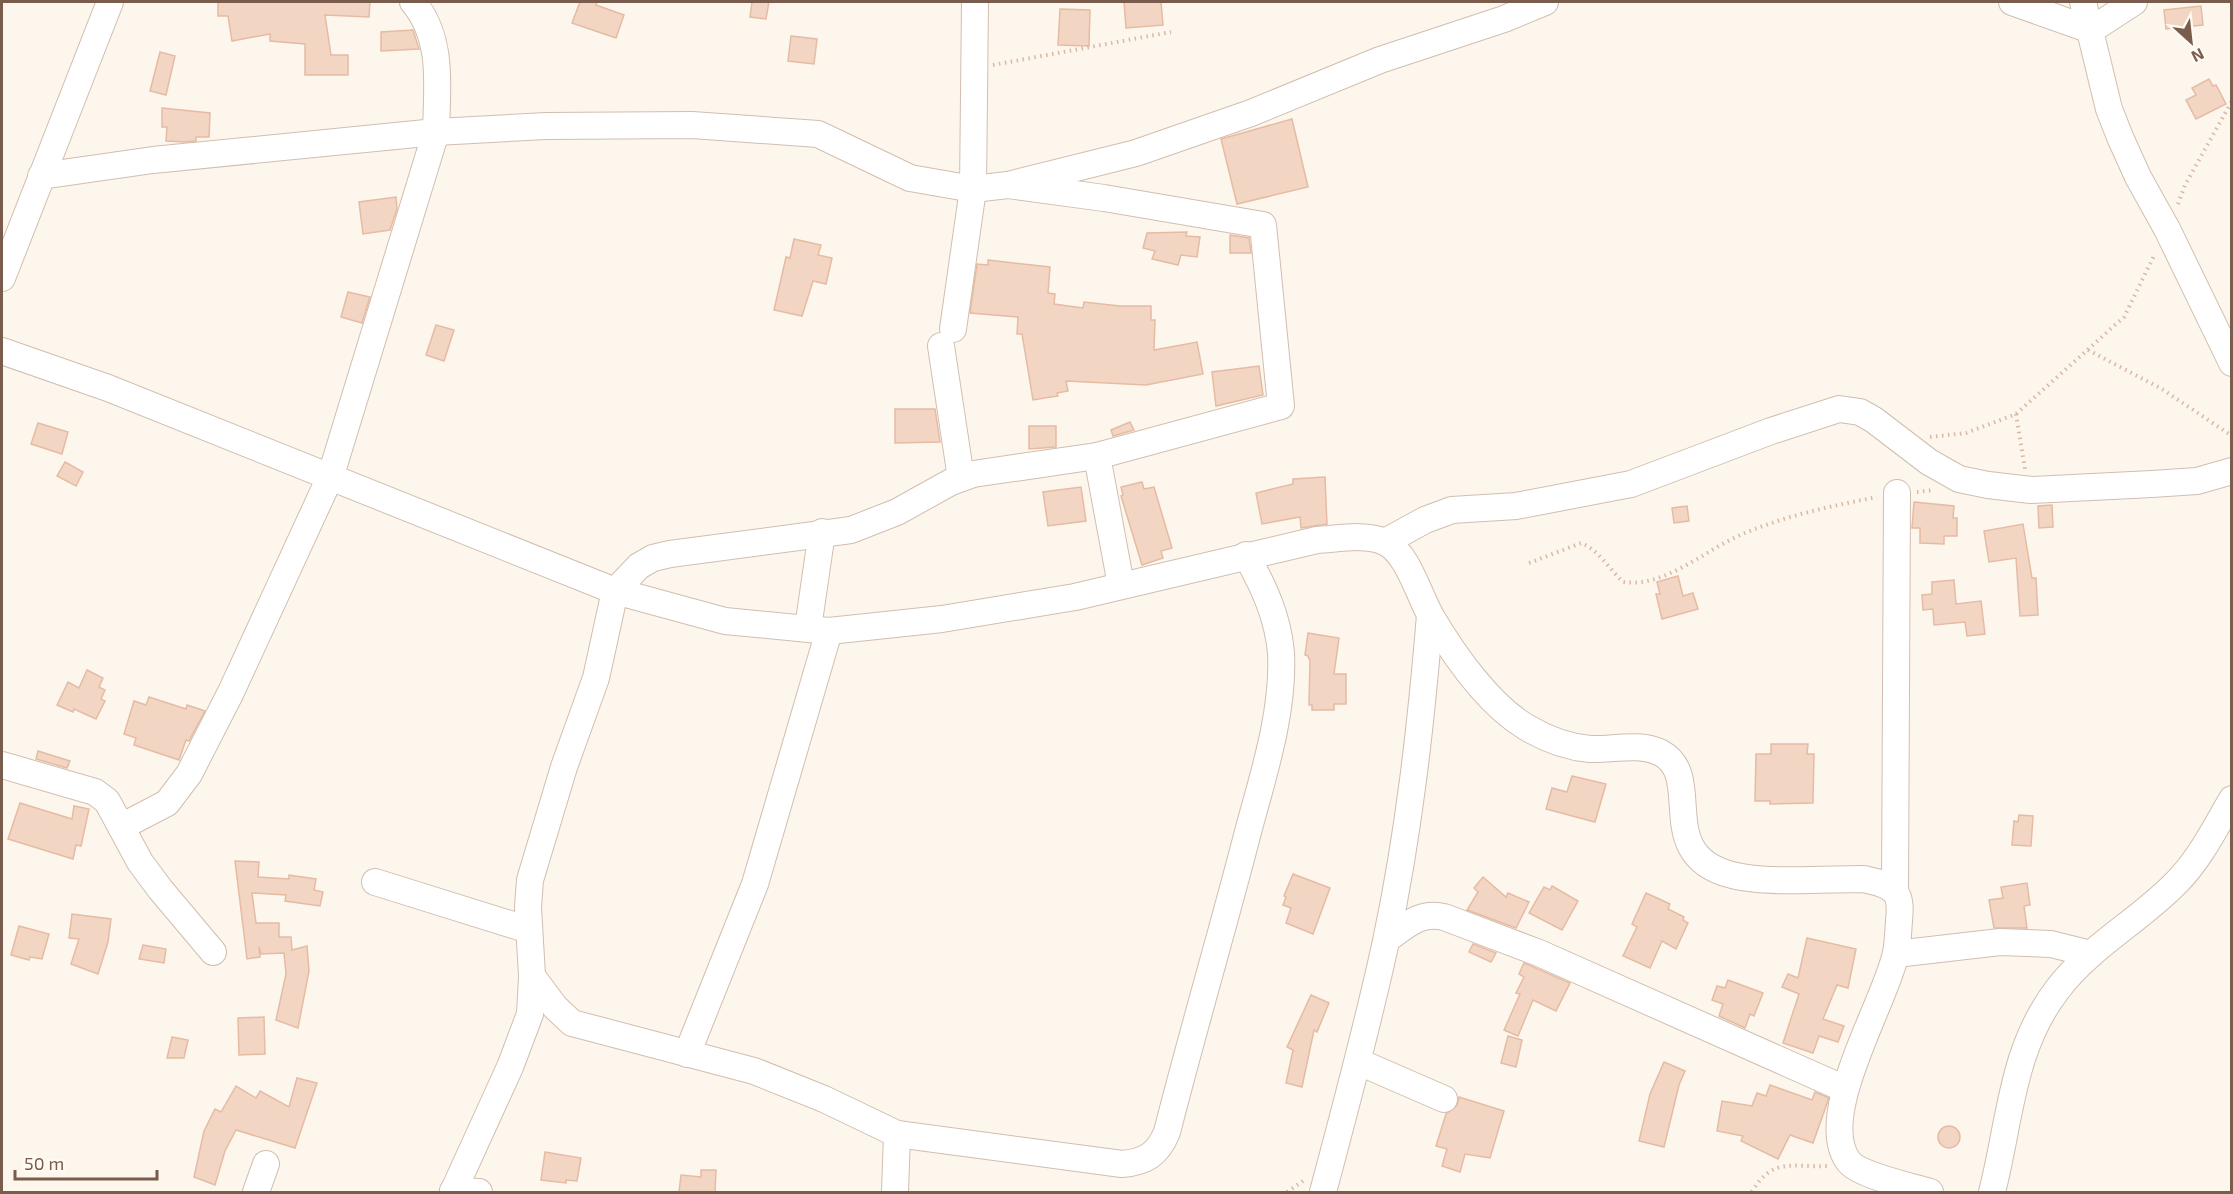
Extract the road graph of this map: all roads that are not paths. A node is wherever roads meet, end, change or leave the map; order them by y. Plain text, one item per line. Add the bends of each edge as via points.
1 (110, 2) edge
2 (413, 2) edge
3 (975, 2) edge
4 (1545, 2) edge
5 (2012, 2) edge
6 (2083, 2) edge
7 (2134, 2) edge
8 (2091, 30) junction
9 (436, 132) junction
10 (41, 176) junction
11 (1008, 185) junction
12 (973, 189) junction
13 (2, 278) edge
14 (2, 351) edge
15 (2232, 363) edge
16 (1097, 456) junction
17 (2232, 471) edge
18 (331, 475) junction
19 (961, 478) junction
20 (1897, 493) road end
21 (822, 532) junction
22 (1385, 542) junction
23 (1246, 555) junction
24 (1121, 585) junction
25 (615, 591) junction
26 (1430, 615) junction
27 (818, 630) junction
28 (2, 765) edge
29 (2232, 799) edge
30 (121, 827) junction
31 (375, 882) dead end
32 (1895, 891) junction
33 (529, 930) junction
34 (1387, 939) junction
35 (213, 952) dead end
36 (1896, 954) junction
37 (2091, 954) junction
38 (532, 976) junction
39 (687, 1054) junction
40 (1359, 1062) junction
41 (1845, 1089) junction
42 (1444, 1099) dead end
43 (897, 1134) junction
44 (267, 1164) dead end
45 (256, 1192) edge
46 (453, 1192) edge
47 (479, 1192) edge
48 (895, 1192) edge
49 (1323, 1192) edge
50 (1930, 1192) edge
51 (1992, 1192) edge

1 - 10 street
2 - 9 street via 433,37
3 - 12 street
4 - 11 street via 1136,153
5 - 8 street
6 - 8 street
7 - 8 street
8 - 15 street via 2109,109 2138,177
9 - 10 street via 153,160
9 - 12 street via 692,125 784,130 818,134 909,178
9 - 18 street
10 - 13 street
11 - 12 street
11 - 16 street via 1263,225 1281,406
12 - 19 street via 947,337
14 - 18 street
16 - 19 street
16 - 24 street
17 - 22 street via 2197,481 2031,490 1959,479 1860,412 1839,410 1631,484 1516,506 1452,510
18 - 25 street
18 - 30 street via 231,692 179,790 167,803
19 - 21 street via 878,521 851,530
20 - 32 street
21 - 25 street via 653,558 639,566
21 - 27 street
22 - 23 street via 1357,537 1317,540
22 - 26 street via 1406,564
23 - 24 street
23 - 43 street via 1276,621 1281,654 1279,695 1266,764 1229,906 1161,1145 1144,1160 1122,1164
24 - 27 street via 1038,604 942,619
25 - 27 street via 725,621
25 - 33 street via 597,678 538,846 530,880
26 - 32 street via 1462,664 1524,726 1557,743 1589,749 1648,748 1663,754 1678,771 1683,826 1690,848 1705,863 1732,876 1864,879
26 - 34 street via 1416,766
27 - 39 street via 754,884
28 - 30 street via 95,792 106,801
29 - 37 street via 2199,856 2177,882
30 - 35 street via 140,862
31 - 33 street
32 - 36 street via 1900,906
33 - 38 street
34 - 40 street
34 - 41 street via 1422,916 1444,917 1539,953
36 - 37 street via 2000,942 2051,944
36 - 41 street
37 - 51 street via 2057,990 2014,1077
38 - 39 street via 572,1023
38 - 46 street via 530,1014
39 - 43 street via 754,1071
40 - 42 street
40 - 49 street
41 - 50 street via 1838,1131 1841,1149 1850,1164
43 - 48 street
44 - 45 street
46 - 47 street

